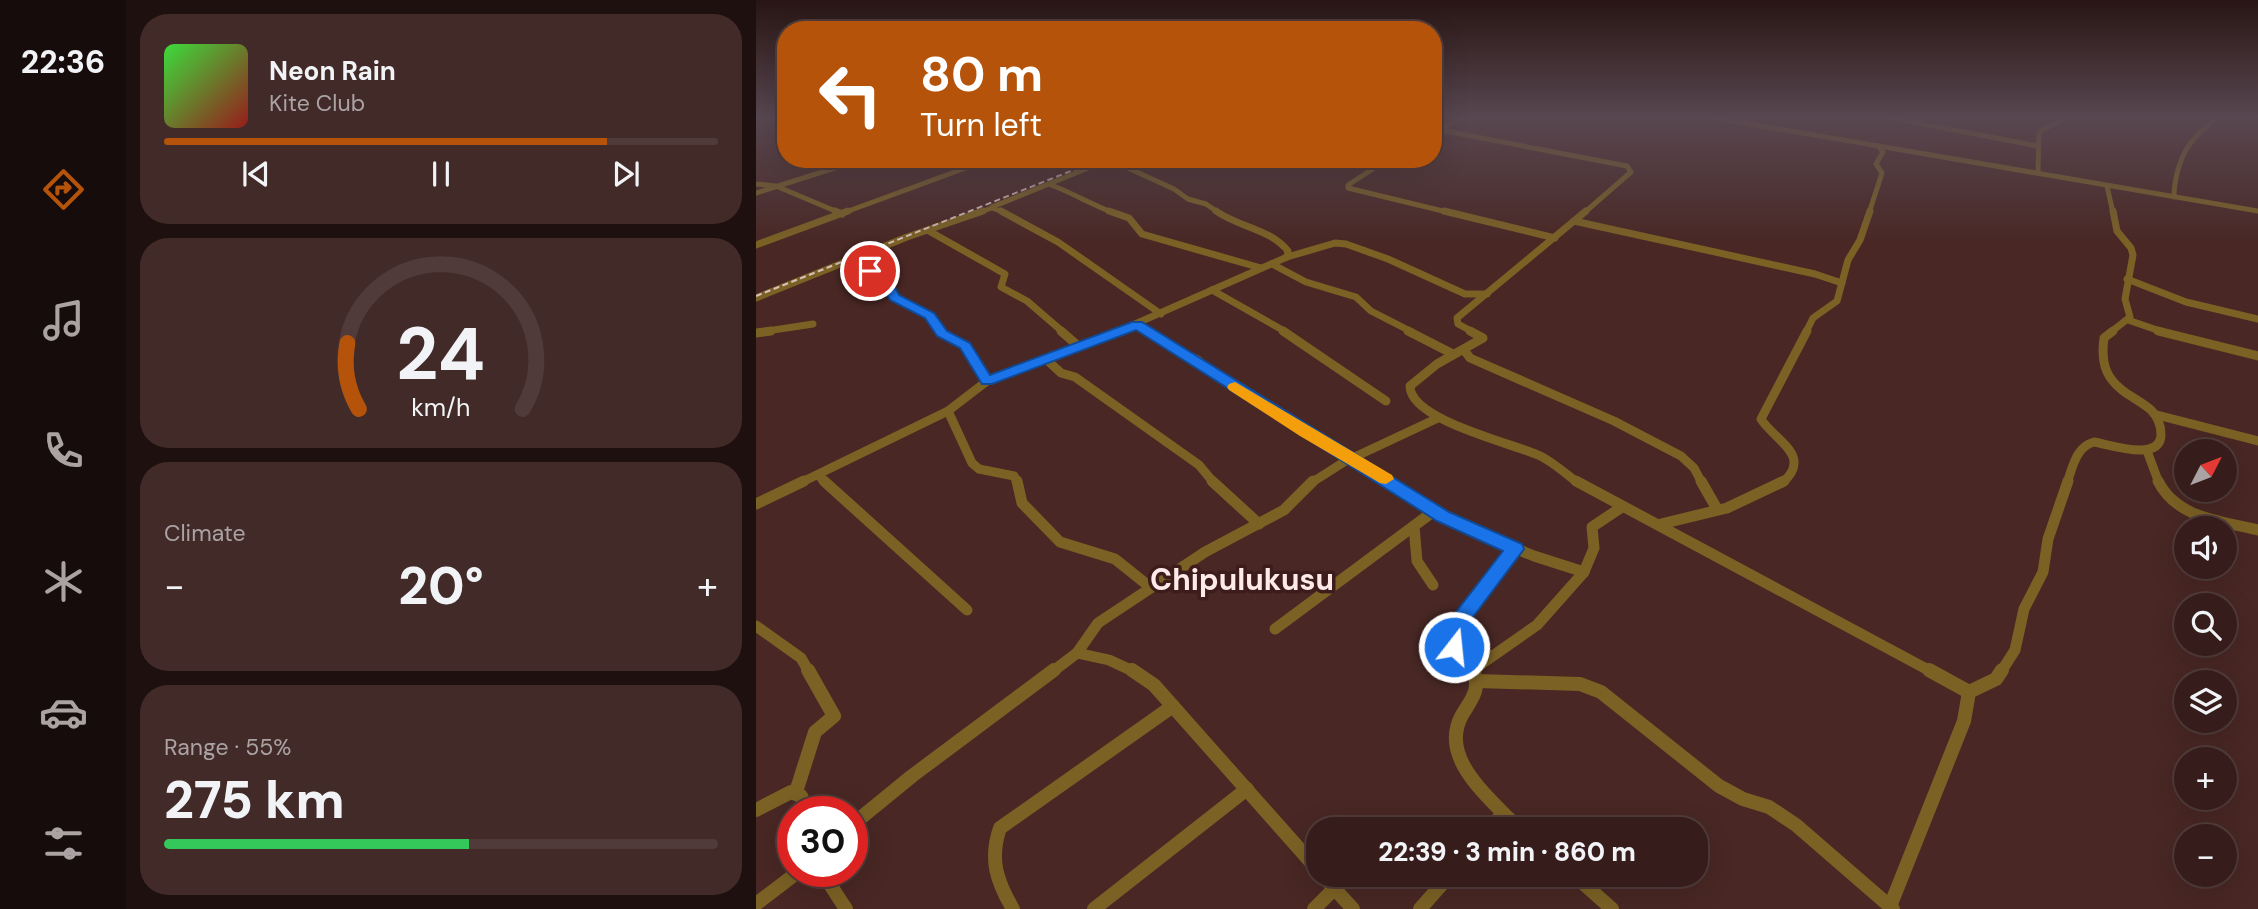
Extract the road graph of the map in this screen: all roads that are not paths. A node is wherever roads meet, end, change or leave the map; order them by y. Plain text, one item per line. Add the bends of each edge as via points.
1 (1583, 159) edge
2 (1879, 159) edge
3 (1958, 159) edge
4 (2038, 159) edge
5 (2184, 159) edge
6 (834, 168) edge
7 (966, 168) edge
8 (1089, 168) edge
9 (1127, 168) edge
10 (1374, 168) edge
11 (2038, 173) junction
12 (756, 184) edge
13 (776, 186) junction
14 (1051, 186) junction
15 (2107, 186) junction
16 (756, 193) edge
17 (2174, 197) junction
18 (992, 208) junction
19 (2258, 211) edge
20 (842, 214) junction
21 (1574, 221) junction
22 (929, 231) junction
23 (1555, 238) junction
24 (756, 245) edge
25 (1287, 257) junction
26 (844, 262) junction
27 (1272, 264) junction
28 (1261, 268) junction
29 (2127, 279) junction
30 (1842, 284) junction
31 (1212, 290) junction
32 (1487, 294) junction
33 (756, 298) edge
34 (1161, 314) junction
35 (2258, 319) edge
36 (2128, 320) junction
37 (813, 324) dead end
38 (1137, 325) junction
39 (756, 333) edge
40 (1077, 345) junction
41 (1464, 350) junction
42 (1452, 354) junction
43 (2258, 356) edge
44 (1047, 360) junction
45 (987, 381) junction
46 (1386, 401) dead end
47 (948, 411) junction
48 (2157, 415) junction
49 (1438, 418) junction
50 (2258, 441) edge
51 (2147, 450) junction
52 (1353, 459) junction
53 (818, 475) junction
54 (756, 504) edge
55 (1622, 507) junction
56 (1717, 509) junction
57 (1434, 510) junction
58 (1259, 524) junction
59 (1660, 524) junction
60 (1414, 526) junction
61 (2258, 530) edge
62 (1515, 549) junction
63 (1584, 572) junction
64 (1433, 585) dead end
65 (1150, 587) junction
66 (967, 610) dead end
67 (756, 626) edge
68 (1275, 629) dead end
69 (1077, 653) junction
70 (1475, 675) junction
71 (1969, 692) junction
72 (1173, 706) junction
73 (1247, 789) junction
74 (796, 792) junction
75 (801, 796) edge
76 (756, 810) edge
77 (868, 812) edge
78 (1503, 813) junction
79 (1500, 817) edge
80 (1507, 817) edge
81 (1306, 856) edge
82 (778, 887) edge
83 (832, 887) edge
84 (1439, 887) edge
85 (1587, 887) edge
86 (1335, 889) joint
87 (756, 904) edge
88 (1891, 908) edge
89 (846, 909) edge
90 (1013, 909) edge
91 (1094, 909) edge
92 (1314, 909) edge
93 (1353, 909) edge
94 (1420, 909) edge
95 (1612, 909) edge

1 - 21 street via 1631,172
2 - 30 street via 1876,164 1882,173 1875,202
3 - 11 street
4 - 11 street
5 - 17 street via 2174,180
6 - 13 street
7 - 20 street
8 - 14 street
9 - 25 street via 1277,238 1288,251
10 - 23 street via 1348,188
11 - 15 street
12 - 13 street
13 - 16 street
13 - 20 street
14 - 18 street
14 - 28 street via 1129,218 1142,234
15 - 17 street
15 - 29 street via 2117,231 2132,248
17 - 19 street
18 - 22 street
18 - 34 street via 1058,242
20 - 24 street
21 - 23 street
21 - 30 street
22 - 26 street
22 - 40 street via 1005,274 1001,287 1027,302
23 - 32 street
25 - 27 street
25 - 32 street via 1341,243 1465,294
26 - 33 street
26 - 45 street via 878,274 894,297 930,316 942,334 965,346
27 - 28 street
27 - 42 street via 1306,282 1356,297 1371,311
28 - 31 street
29 - 35 street via 2186,302
29 - 36 street
30 - 56 street via 1836,301 1809,324 1760,419 1790,448 1794,461 1790,475 1736,505
31 - 34 street
31 - 46 street via 1284,331
32 - 41 street via 1457,318 1458,324 1483,338
34 - 38 street
36 - 43 street via 2179,338
36 - 48 street via 2104,338 2104,358 2111,380
37 - 39 street
38 - 40 street
38 - 52 street
40 - 44 street
41 - 42 street
41 - 56 street via 1471,358 1681,456 1699,475
42 - 49 street via 1409,389
44 - 45 street
44 - 58 street via 1199,466
45 - 47 street
47 - 53 street
47 - 65 street via 972,463 979,469 1014,476 1022,503 1060,542 1115,559
48 - 50 street
48 - 51 street via 2161,441
49 - 52 street
49 - 55 street via 1531,451
51 - 61 street via 2162,490 2184,509 2222,524
51 - 71 street via 2094,442 2080,449 2048,540 2043,572 2024,609 2015,650 1992,683
52 - 57 street
52 - 58 street via 1315,479 1296,501
53 - 54 street
53 - 66 street
55 - 59 street
55 - 63 street via 1592,527 1594,548
56 - 59 street
57 - 60 street
57 - 62 street
58 - 65 street
59 - 71 street
60 - 64 street via 1417,561
60 - 68 street
62 - 63 street
62 - 70 street via 1453,631 1454,647
63 - 70 street via 1537,625
65 - 69 street via 1098,623
67 - 74 street via 801,657 834,716 815,732
69 - 72 street via 1134,669
69 - 77 street
70 - 78 street via 1477,694 1461,715 1454,745 1462,764
70 - 88 street via 1568,683 1601,692 1718,786 1769,807 1796,825
71 - 88 street via 1964,721
72 - 73 street
72 - 90 street via 1000,828 991,857
73 - 81 street
73 - 91 street
74 - 75 street
74 - 76 street
78 - 79 street
78 - 80 street
82 - 87 street
83 - 89 street
84 - 94 street
85 - 95 street
86 - 92 street
86 - 93 street

